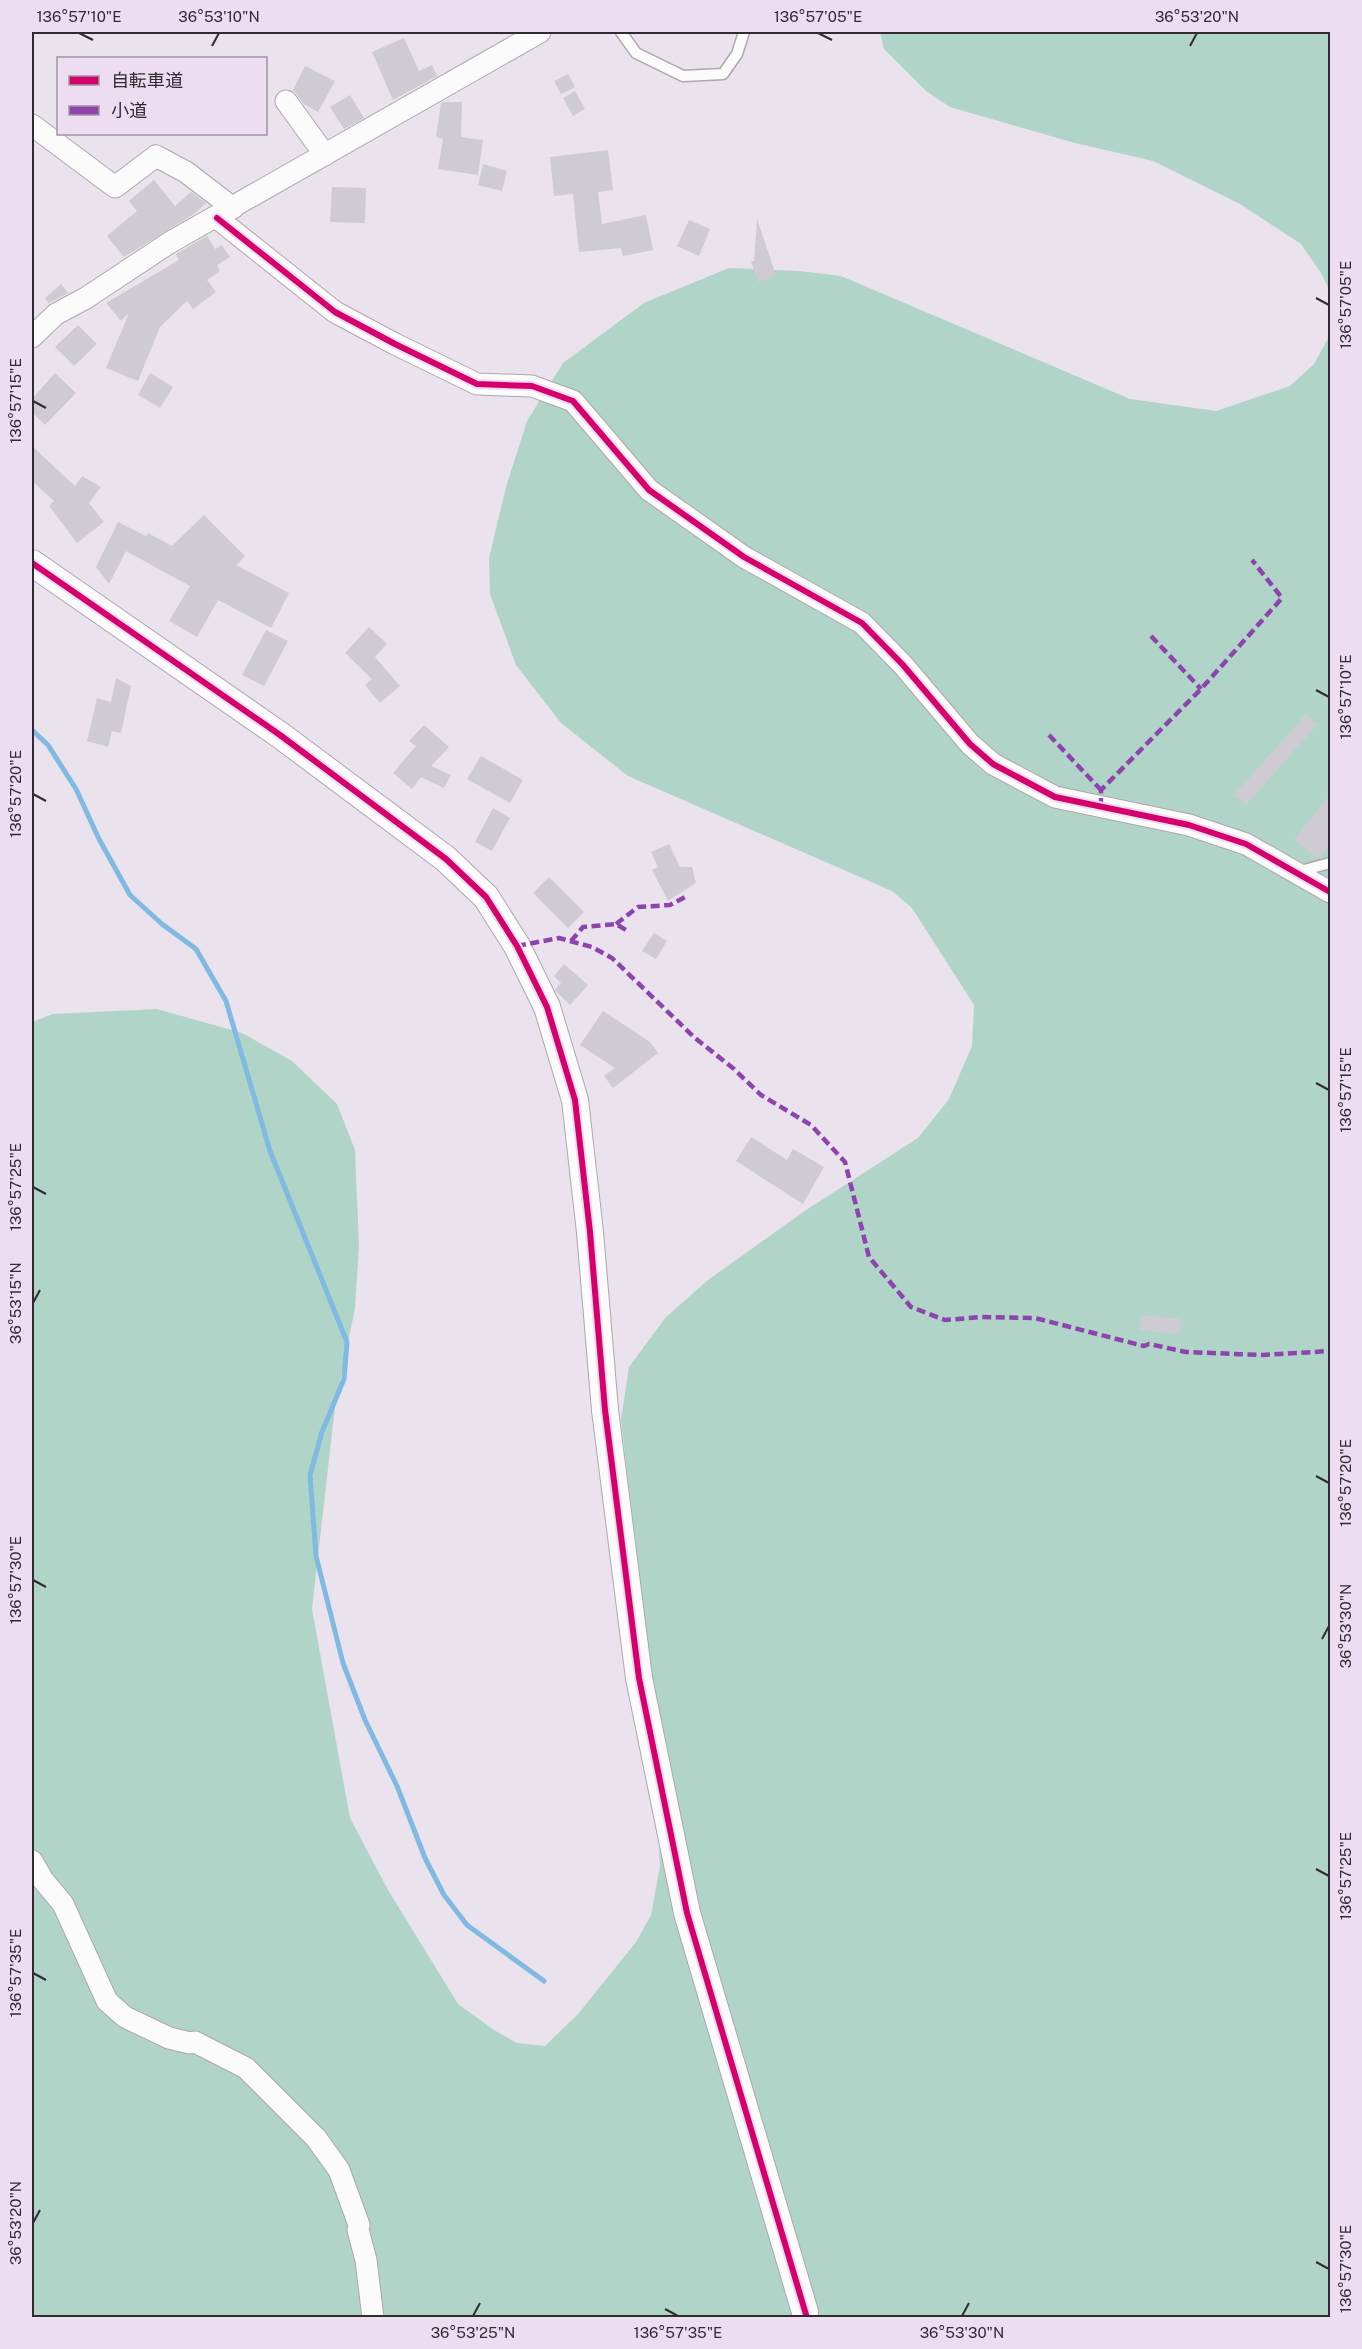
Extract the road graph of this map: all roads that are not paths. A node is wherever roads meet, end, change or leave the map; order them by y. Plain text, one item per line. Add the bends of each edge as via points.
1 (540, 32) edge
2 (621, 32) edge
3 (744, 32) edge
4 (286, 101) dead end
5 (32, 124) edge
6 (325, 155) junction
7 (225, 213) junction
8 (32, 337) edge
9 (32, 563) edge
10 (1330, 863) edge
11 (1297, 872) junction
12 (1330, 892) edge
13 (32, 1861) edge
14 (805, 2312) dead end
15 (373, 2318) edge

1 - 6 street
2 - 3 lane via 636,53 683,76 723,74 737,54
4 - 6 street
5 - 7 street via 115,188 156,156 186,172
6 - 7 street
7 - 8 street via 56,314
7 - 11 street via 335,312 477,384 532,386 573,401 649,490 744,557 862,623 970,744 993,764 1055,797 1189,825 1246,844
9 - 14 street via 280,735 446,859 486,897 518,946 548,1007 575,1100 605,1410 639,1678 687,1913
10 - 11 lane
11 - 12 street
13 - 15 street via 63,1904 106,2001 125,2017 169,2038 195,2042 246,2068 316,2138 339,2170 359,2225

